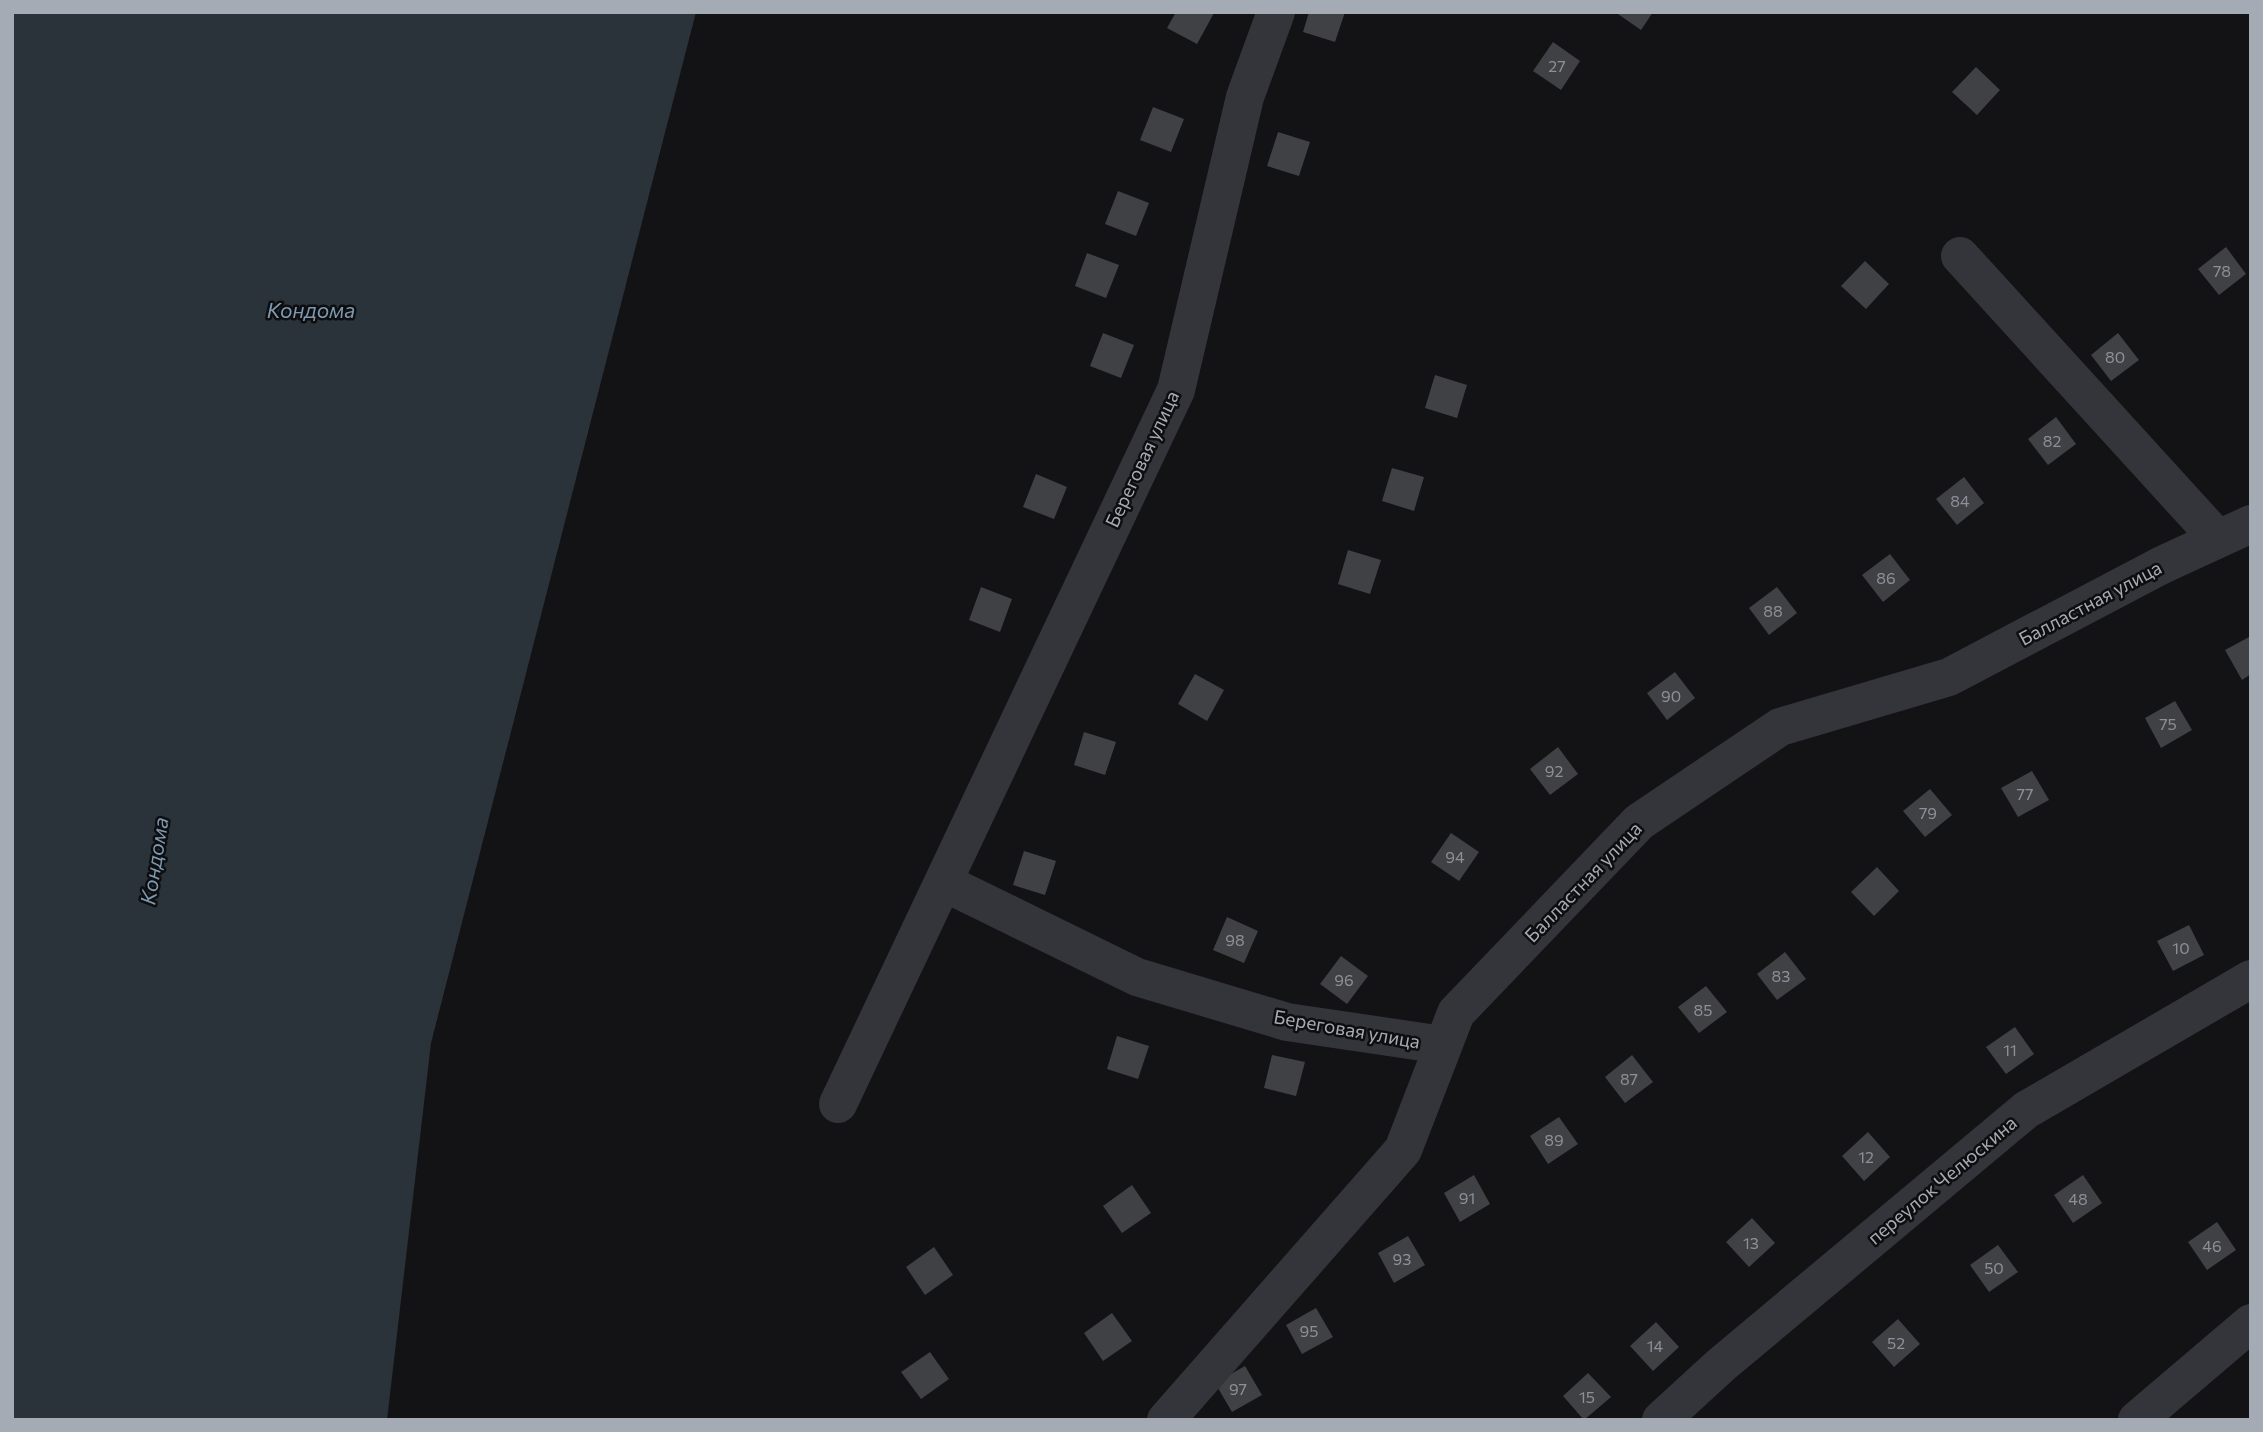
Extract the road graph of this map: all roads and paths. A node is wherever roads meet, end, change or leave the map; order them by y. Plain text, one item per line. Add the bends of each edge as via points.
1 (1276, 12) edge
2 (1960, 256) dead end
3 (2234, 531) edge
4 (943, 882) junction
5 (2251, 979) edge
6 (1443, 1045) junction
7 (838, 1104) dead end
8 (2251, 1323) edge
9 (1166, 1420) edge
10 (1661, 1420) edge
11 (2137, 1420) edge

1 - 4 street, Береговая улица via 1245,97 1176,390
2 - 3 street, Балластная улица
3 - 6 street, Балластная улица via 1949,677 1780,727 1639,822 1455,1013
4 - 6 street, Береговая улица via 1137,977 1287,1022
4 - 7 street, Береговая улица
5 - 10 street, переулок Челюскина via 2026,1110
6 - 9 street, Балластная улица via 1403,1150
8 - 11 street

